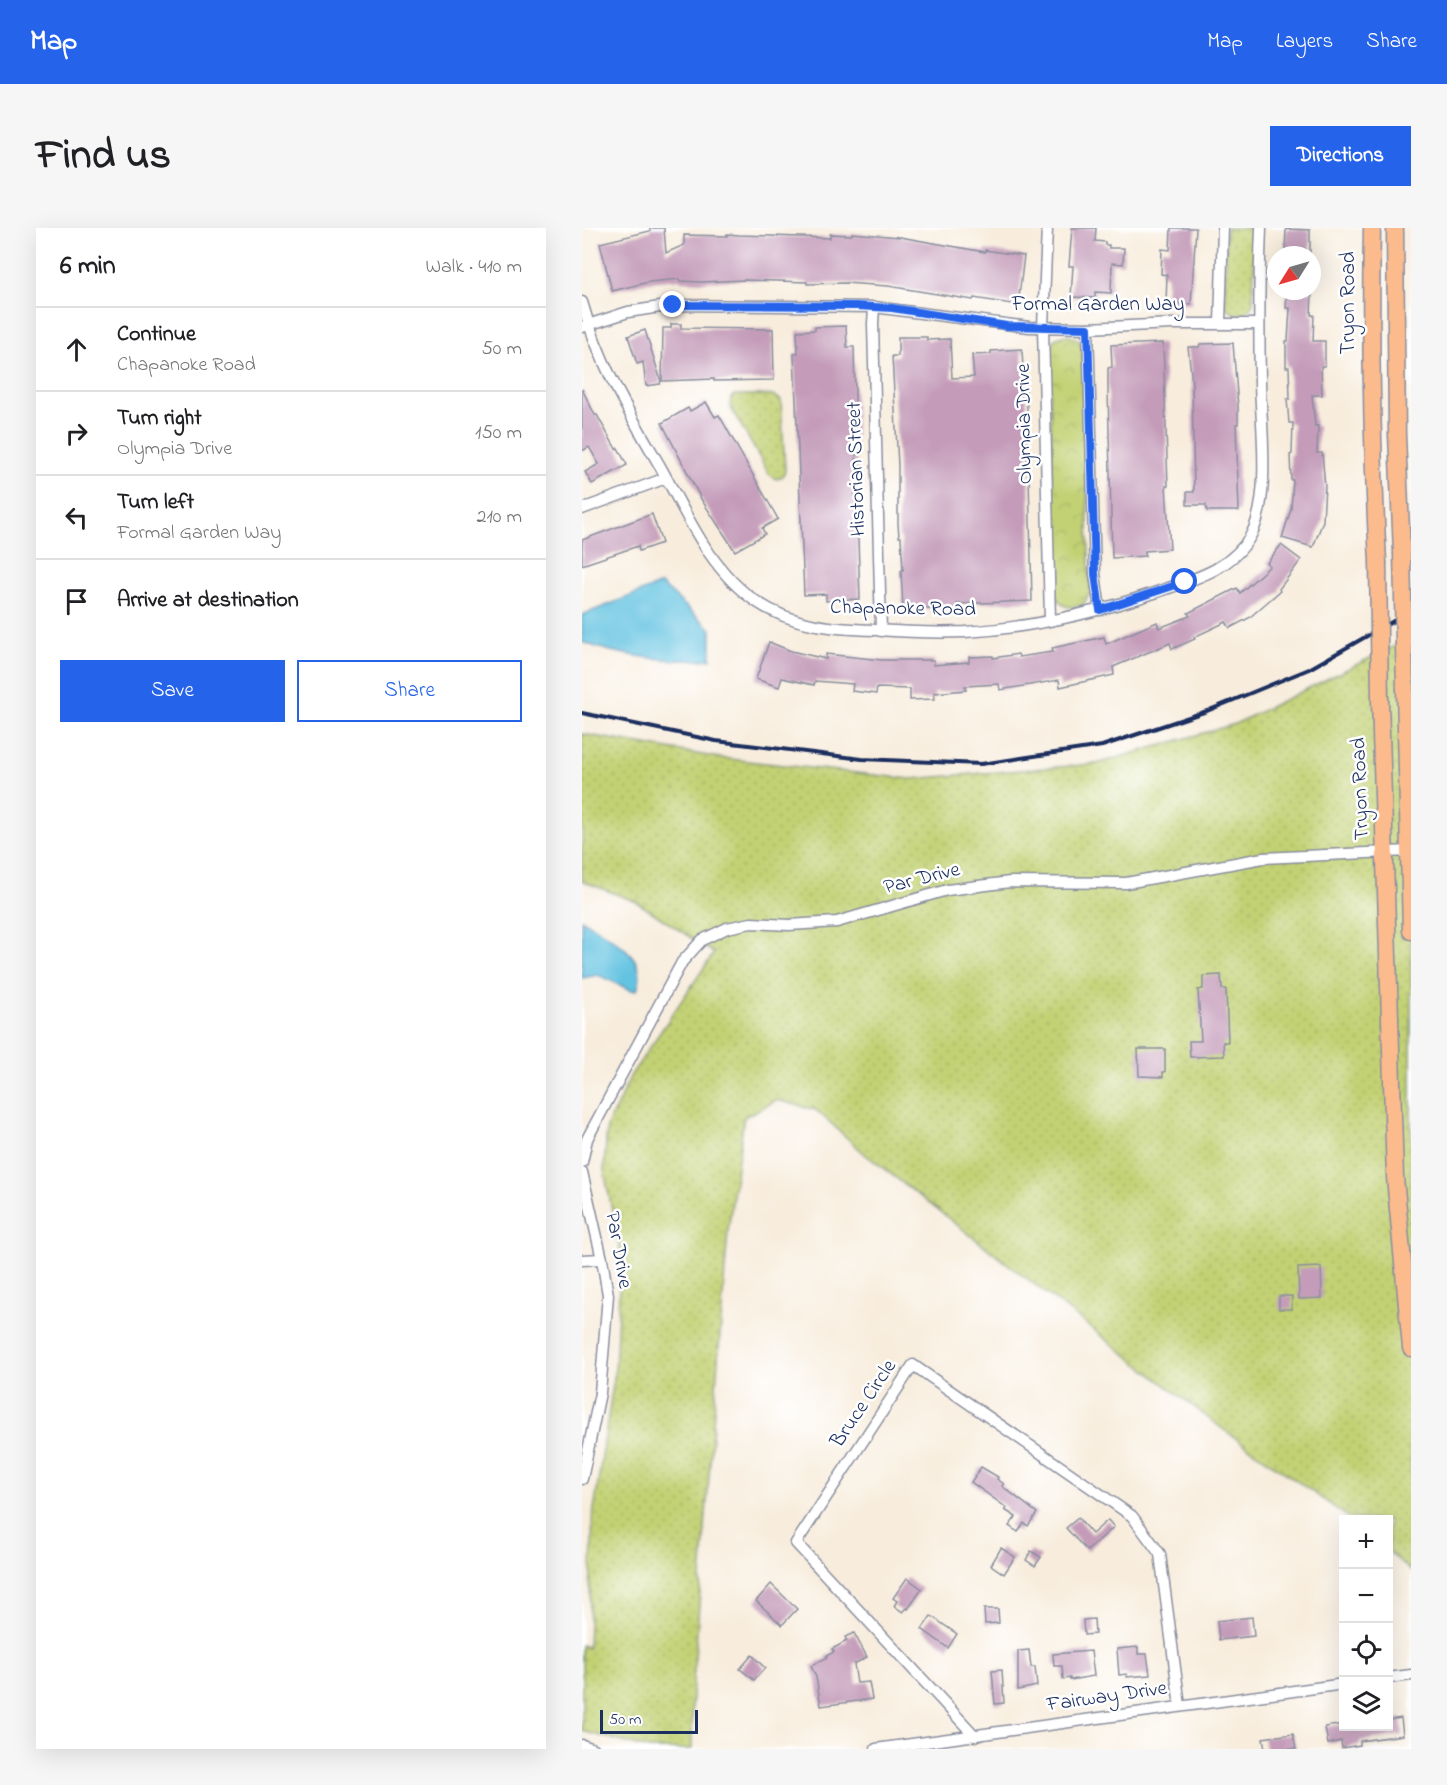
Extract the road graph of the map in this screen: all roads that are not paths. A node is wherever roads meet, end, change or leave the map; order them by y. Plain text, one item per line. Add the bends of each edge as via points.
1 (1047, 228) edge
2 (1223, 228) edge
3 (1261, 228) edge
4 (1372, 228) edge
5 (1395, 228) edge
6 (582, 302) edge
7 (874, 307) junction
8 (1220, 323) junction
9 (1259, 324) junction
10 (585, 326) edge
11 (1043, 327) junction
12 (1088, 328) junction
13 (666, 478) junction
14 (582, 509) edge
15 (1100, 610) junction
16 (1050, 620) junction
17 (881, 631) junction
18 (1409, 851) junction
19 (1385, 852) junction
20 (1411, 931) edge
21 (582, 1162) edge
22 (582, 1172) edge
23 (602, 1259) junction
24 (582, 1260) edge
25 (1411, 1348) edge
26 (582, 1479) edge
27 (1411, 1676) edge
28 (1393, 1678) edge
29 (1339, 1685) edge
30 (1180, 1706) junction
31 (975, 1736) junction
32 (582, 1745) edge
33 (594, 1749) edge
34 (876, 1749) edge

1 - 11 street, Olympia Drive
2 - 8 street
3 - 9 street, Chapanoke Road
4 - 19 main road, Tryon Road, bridge via 1371,377
5 - 18 main road, bridge
6 - 10 street, Chapanoke Road
7 - 10 street, Formal Garden Way via 673,305 628,312
7 - 11 street, Formal Garden Way via 1007,326
7 - 17 street, Historian Street
8 - 9 street, Formal Garden Way
8 - 12 street, Formal Garden Way
9 - 15 street, Chapanoke Road via 1263,492 1258,519 1249,538 1233,557 1214,570
10 - 13 street, Chapanoke Road
11 - 12 street, Formal Garden Way
11 - 16 street, Olympia Drive
12 - 15 street via 1095,574
13 - 14 street
13 - 17 street, Chapanoke Road via 724,573 754,600 802,622
15 - 16 street, Chapanoke Road
16 - 17 street, Chapanoke Road via 967,632
18 - 19 street, Par Drive
18 - 20 main road
19 - 21 street, Par Drive via 1263,858 1126,883 1010,882 947,890 837,922 751,923 727,928 702,940 682,962 587,1139
19 - 25 main road, Tryon Road via 1395,1177
22 - 23 street, Par Drive
23 - 24 street
23 - 26 street, Par Drive via 608,1295 600,1393
27 - 28 street
29 - 30 street, Fairway Drive
30 - 31 street, Fairway Drive
30 - 31 street, Bruce Circle via 1160,1554 1132,1516 913,1365 795,1543
31 - 34 street, Fairway Drive
32 - 33 street

